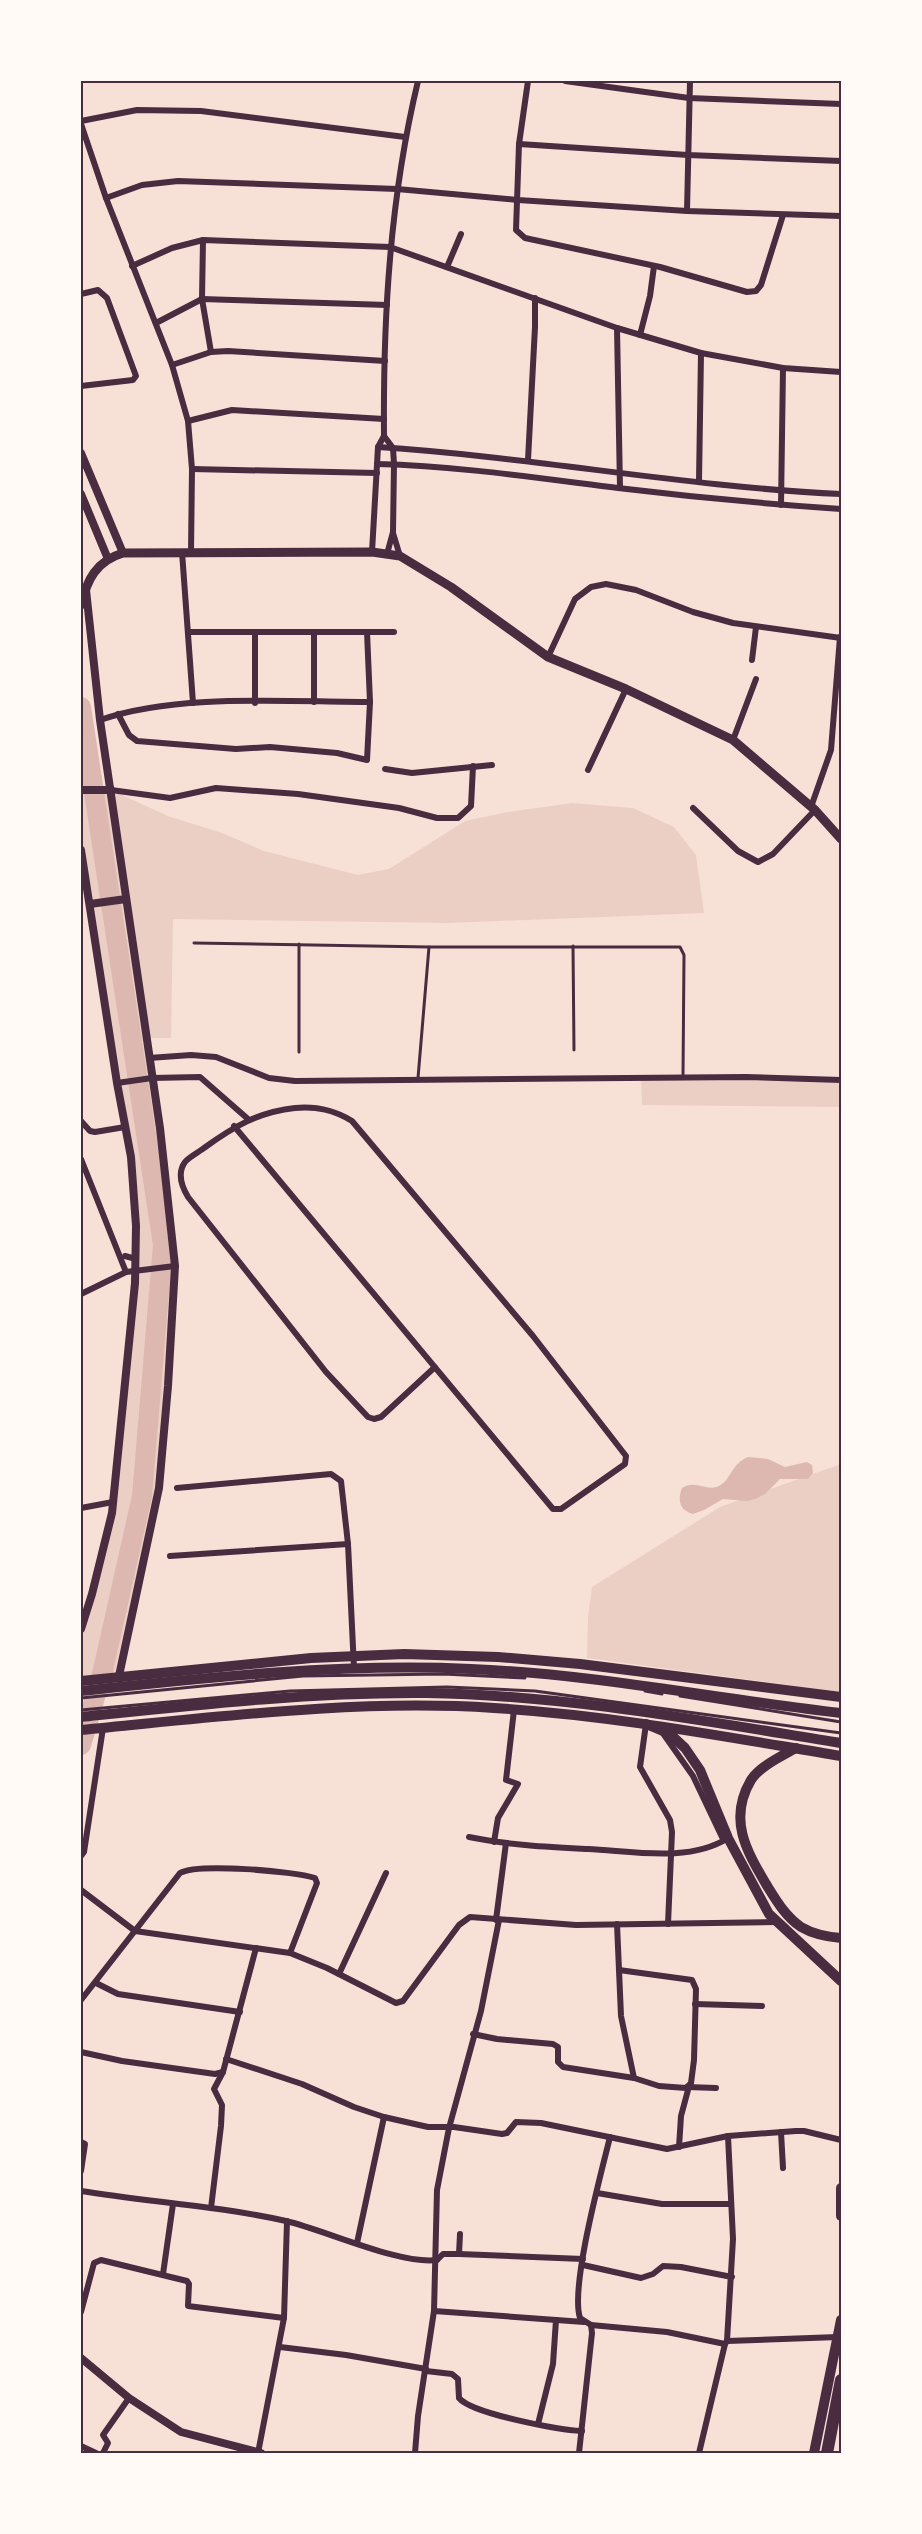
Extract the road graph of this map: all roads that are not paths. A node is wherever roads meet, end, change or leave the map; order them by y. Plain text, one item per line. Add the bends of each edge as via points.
1 (418, 81) edge
2 (528, 81) edge
3 (565, 81) edge
4 (690, 81) edge
5 (689, 98) junction
6 (841, 104) edge
7 (81, 122) edge
8 (405, 137) junction
9 (519, 144) junction
10 (688, 155) junction
11 (841, 161) edge
12 (396, 189) junction
13 (106, 198) junction
14 (518, 200) junction
15 (687, 211) junction
16 (783, 215) junction
17 (841, 216) edge
18 (460, 234) dead end
19 (202, 240) junction
20 (390, 247) junction
21 (132, 266) junction
22 (654, 266) junction
23 (447, 267) junction
24 (81, 294) edge
25 (535, 298) junction
26 (202, 299) junction
27 (387, 304) junction
28 (156, 323) junction
29 (616, 328) junction
30 (639, 335) junction
31 (211, 352) junction
32 (701, 353) junction
33 (385, 361) junction
34 (172, 365) junction
35 (783, 368) junction
36 (841, 372) edge
37 (81, 387) edge
38 (384, 419) junction
39 (188, 420) junction
40 (384, 436) junction
41 (378, 447) junction
42 (393, 448) junction
43 (81, 453) edge
44 (528, 460) junction
45 (377, 464) junction
46 (394, 464) junction
47 (192, 469) junction
48 (377, 473) junction
49 (620, 473) junction
50 (699, 481) junction
51 (620, 488) junction
52 (781, 491) junction
53 (81, 494) edge
54 (841, 494) edge
55 (781, 505) junction
56 (841, 509) edge
57 (393, 532) junction
58 (187, 552) junction
59 (372, 552) junction
60 (123, 553) junction
61 (387, 554) junction
62 (400, 556) junction
63 (108, 559) junction
64 (86, 588) junction
65 (81, 605) edge
66 (756, 627) junction
67 (255, 632) junction
68 (314, 632) junction
69 (368, 632) junction
70 (394, 632) dead end
71 (188, 633) junction
72 (841, 638) edge
73 (548, 657) junction
74 (752, 660) dead end
75 (756, 679) dead end
76 (626, 689) junction
77 (255, 702) junction
78 (314, 702) junction
79 (370, 702) junction
80 (193, 703) junction
81 (118, 714) junction
82 (100, 720) junction
83 (733, 740) junction
84 (492, 765) dead end
85 (473, 766) junction
86 (385, 769) dead end
87 (588, 770) dead end
88 (81, 790) edge
89 (108, 790) junction
90 (693, 808) dead end
91 (813, 808) junction
92 (841, 839) edge
93 (81, 850) edge
94 (124, 899) junction
95 (92, 904) junction
96 (194, 943) dead end
97 (299, 944) junction
98 (573, 946) junction
99 (429, 947) junction
100 (574, 1050) dead end
101 (299, 1052) dead end
102 (149, 1058) junction
103 (683, 1077) junction
104 (418, 1078) junction
105 (147, 1079) junction
106 (841, 1080) edge
107 (122, 1083) junction
108 (248, 1119) junction
109 (81, 1121) edge
110 (234, 1126) junction
111 (125, 1127) junction
112 (81, 1159) edge
113 (125, 1256) dead end
114 (136, 1259) junction
115 (174, 1266) junction
116 (136, 1270) junction
117 (126, 1272) junction
118 (81, 1294) edge
119 (435, 1367) junction
120 (177, 1488) dead end
121 (113, 1502) junction
122 (81, 1508) edge
123 (348, 1544) junction
124 (170, 1556) dead end
125 (81, 1629) edge
126 (353, 1656) junction
127 (580, 1664) junction
128 (354, 1668) junction
129 (594, 1678) junction
130 (115, 1684) junction
131 (87, 1688) edge
132 (426, 1693) junction
133 (841, 1697) edge
134 (81, 1698) edge
135 (400, 1705) junction
136 (81, 1710) edge
137 (514, 1710) junction
138 (628, 1710) junction
139 (841, 1713) edge
140 (81, 1717) edge
141 (841, 1722) edge
142 (646, 1724) junction
143 (100, 1728) junction
144 (81, 1730) edge
145 (841, 1733) edge
146 (841, 1743) edge
147 (796, 1748) junction
148 (841, 1756) edge
149 (469, 1837) dead end
150 (725, 1840) junction
151 (494, 1842) junction
152 (506, 1843) junction
153 (671, 1852) junction
154 (81, 1856) edge
155 (386, 1873) dead end
156 (81, 1890) edge
157 (497, 1920) junction
158 (777, 1922) junction
159 (668, 1923) junction
160 (617, 1924) junction
161 (135, 1931) junction
162 (841, 1938) edge
163 (256, 1948) junction
164 (290, 1953) junction
165 (619, 1970) junction
166 (339, 1974) junction
167 (841, 1981) edge
168 (96, 1983) junction
169 (81, 2000) edge
170 (695, 2004) junction
171 (762, 2006) dead end
172 (240, 2012) junction
173 (473, 2034) junction
174 (81, 2052) edge
175 (226, 2059) junction
176 (223, 2072) junction
177 (634, 2078) junction
178 (687, 2087) junction
179 (716, 2088) dead end
180 (384, 2117) junction
181 (448, 2128) junction
182 (781, 2132) junction
183 (728, 2136) junction
184 (610, 2137) junction
185 (841, 2140) edge
186 (81, 2142) edge
187 (679, 2146) junction
188 (783, 2168) dead end
189 (81, 2171) edge
190 (841, 2188) edge
191 (81, 2191) edge
192 (597, 2193) junction
193 (173, 2204) junction
194 (731, 2204) junction
195 (211, 2208) junction
196 (841, 2216) edge
197 (286, 2221) junction
198 (460, 2234) dead end
199 (357, 2243) junction
200 (459, 2254) junction
201 (437, 2259) junction
202 (583, 2262) junction
203 (163, 2274) junction
204 (732, 2277) junction
205 (434, 2311) junction
206 (81, 2312) edge
207 (284, 2318) junction
208 (556, 2320) junction
209 (841, 2320) edge
210 (587, 2323) junction
211 (838, 2337) junction
212 (726, 2343) junction
213 (280, 2347) junction
214 (81, 2358) edge
215 (426, 2370) junction
216 (841, 2380) edge
217 (129, 2398) junction
218 (841, 2403) edge
219 (538, 2424) junction
220 (582, 2431) junction
221 (81, 2446) edge
222 (96, 2453) edge
223 (104, 2453) edge
224 (259, 2453) edge
225 (415, 2453) edge
226 (579, 2453) edge
227 (699, 2453) edge
228 (814, 2453) edge
229 (829, 2453) edge

1 - 8 street
2 - 9 street
3 - 5 street
4 - 5 street
5 - 6 street
5 - 10 street
7 - 8 street via 137,110 201,111
7 - 13 street
8 - 12 street
9 - 10 street
9 - 14 street
10 - 11 street
10 - 15 street
12 - 13 street via 178,181 142,185
12 - 14 street
12 - 20 street
13 - 21 street
14 - 15 street
14 - 22 street via 516,230 525,238
15 - 16 street
16 - 17 street
16 - 22 street via 756,291 747,292
18 - 23 street
19 - 20 street
19 - 21 street
19 - 26 street
20 - 23 street
20 - 27 street
21 - 28 street
22 - 30 street
23 - 25 street
24 - 37 street via 98,290 107,298 136,376 133,380
25 - 29 street
25 - 44 street
26 - 27 street
26 - 28 street
26 - 31 street
27 - 33 street
28 - 34 street
29 - 30 street
29 - 49 street
30 - 32 street
31 - 33 street
31 - 34 street
32 - 35 street
32 - 50 street
33 - 38 street
34 - 39 street
35 - 36 street
35 - 52 street
38 - 39 street via 232,410
38 - 40 street
39 - 47 street
40 - 41 street
40 - 42 street
41 - 42 street
41 - 45 street
42 - 44 street
42 - 46 street
43 - 60 street
44 - 49 street
45 - 46 street
45 - 48 street
46 - 51 street via 526,475
46 - 57 street
47 - 48 street
47 - 58 street
48 - 59 street
49 - 50 street
49 - 51 street
50 - 52 street
51 - 55 street
52 - 54 street
52 - 55 street
53 - 63 street
55 - 56 street
57 - 61 street
57 - 62 street
58 - 59 main road
58 - 60 main road
58 - 71 street
59 - 61 main road
60 - 63 main road
61 - 62 main road
62 - 73 main road via 451,587
63 - 64 main road via 91,574
64 - 65 main road
64 - 82 street
66 - 72 street
66 - 73 street via 606,584 591,587 575,599
66 - 74 street
67 - 68 street
67 - 71 street
67 - 77 street
68 - 69 street
68 - 78 street
69 - 70 street
69 - 79 street
71 - 80 street
72 - 91 street via 831,750
73 - 76 main road
75 - 83 street
76 - 83 main road
76 - 87 street
77 - 78 street
77 - 80 street
78 - 79 street
79 - 81 street via 367,760 270,747 137,741 129,735
80 - 81 street
81 - 82 street
82 - 89 street
83 - 91 main road
84 - 85 street
85 - 86 street via 412,772
85 - 89 street via 471,806 458,818 450,819 399,808 243,789 216,788 170,798
88 - 89 street
89 - 94 street
90 - 91 street via 738,850 758,862 773,854
91 - 92 main road
93 - 95 street
94 - 95 street
94 - 102 street
95 - 107 street
96 - 97 lane
97 - 99 lane
97 - 101 lane
98 - 99 lane
98 - 100 lane
98 - 103 lane via 680,947 684,955
99 - 104 lane
102 - 104 street via 216,1057 269,1078 296,1081
102 - 105 street
103 - 104 street
103 - 106 street
105 - 107 street
105 - 108 street via 200,1077
105 - 115 street via 165,1164
107 - 111 street
108 - 110 street
108 - 119 street via 280,1110 313,1108 335,1111 352,1121 533,1336 626,1456 625,1464 561,1509 553,1509
109 - 111 street via 95,1132
110 - 119 street
110 - 119 street via 185,1162 182,1186 326,1372 374,1419 381,1417
111 - 114 street via 131,1157
112 - 117 street
113 - 114 street
114 - 116 street
115 - 116 street
115 - 130 street via 159,1488
116 - 117 street
116 - 121 street
117 - 118 street
120 - 123 street via 331,1474 340,1481
121 - 122 street
121 - 125 street
123 - 124 street
123 - 126 street
126 - 127 main road via 498,1657
126 - 128 street
126 - 130 main road
127 - 129 main road
127 - 133 main road
128 - 129 main road via 473,1669
128 - 130 main road
129 - 139 main road
130 - 131 main road
130 - 141 lane via 303,1676 443,1674 532,1678
131 - 134 lane
132 - 135 main road
132 - 138 main road
132 - 140 main road via 297,1698
135 - 137 main road
135 - 143 main road
136 - 145 lane via 341,1688 447,1687 535,1691
137 - 142 main road
137 - 151 street via 506,1780 518,1784 498,1818
138 - 142 main road
138 - 146 main road
142 - 147 main road
142 - 150 main road via 670,1734 700,1770
142 - 153 street via 640,1767 670,1820
143 - 144 main road
143 - 154 street
147 - 148 main road
147 - 162 main road via 753,1778 742,1799 745,1850 778,1904 802,1927
149 - 151 street
150 - 153 street via 710,1847
150 - 158 main road
151 - 152 street
152 - 153 street
152 - 157 street
153 - 159 street
155 - 166 street
156 - 161 street
157 - 160 street
157 - 166 street via 464,1920 403,2001 396,2003
157 - 173 street via 481,2011
158 - 159 street
158 - 167 main road
159 - 160 street
160 - 165 street
161 - 163 street
161 - 164 street via 186,1870 250,1870 309,1876 317,1883
161 - 168 street
163 - 164 street
163 - 172 street
164 - 166 street
165 - 170 street via 692,1980
165 - 177 street via 621,2016
168 - 169 street
168 - 172 street via 118,1994
170 - 171 street
170 - 178 street via 694,2060
172 - 175 street
173 - 177 street via 553,2044 558,2047 558,2062 563,2067
173 - 181 street
174 - 176 street via 122,2061
175 - 176 street
175 - 180 street
176 - 195 street via 214,2089 222,2105
177 - 178 street via 659,2086
178 - 179 street
178 - 187 street
180 - 181 street
180 - 199 street
181 - 184 street via 502,2134 516,2122 541,2123
181 - 201 street via 437,2190
182 - 183 street
182 - 185 street via 804,2131
182 - 188 street
183 - 187 street
183 - 194 street
184 - 187 street via 662,2148
184 - 192 street
186 - 189 street via 85,2144
190 - 196 main road
191 - 193 street
192 - 194 street via 662,2204
192 - 202 street
193 - 195 street
193 - 203 street
194 - 204 street
195 - 197 street
197 - 199 street
197 - 207 street
198 - 200 street
199 - 201 street via 423,2260
200 - 201 street via 443,2254
200 - 202 street
201 - 205 street
202 - 204 street via 641,2278 663,2266
202 - 210 street via 577,2307 580,2318
203 - 206 street via 96,2260
203 - 207 street via 189,2284 188,2306
204 - 212 street
205 - 208 street
205 - 215 street
207 - 213 street
208 - 210 street
208 - 219 street via 553,2364
209 - 211 main road
210 - 212 street
210 - 220 street via 592,2333
211 - 212 street
211 - 228 main road
212 - 227 street
213 - 215 street
213 - 224 street
214 - 217 street
215 - 219 street via 453,2374 458,2379 459,2398 468,2406
215 - 225 street
216 - 229 highway
217 - 223 street via 103,2435 108,2443
217 - 224 street via 181,2432
218 - 229 lane
219 - 220 street
220 - 226 street
221 - 222 street

